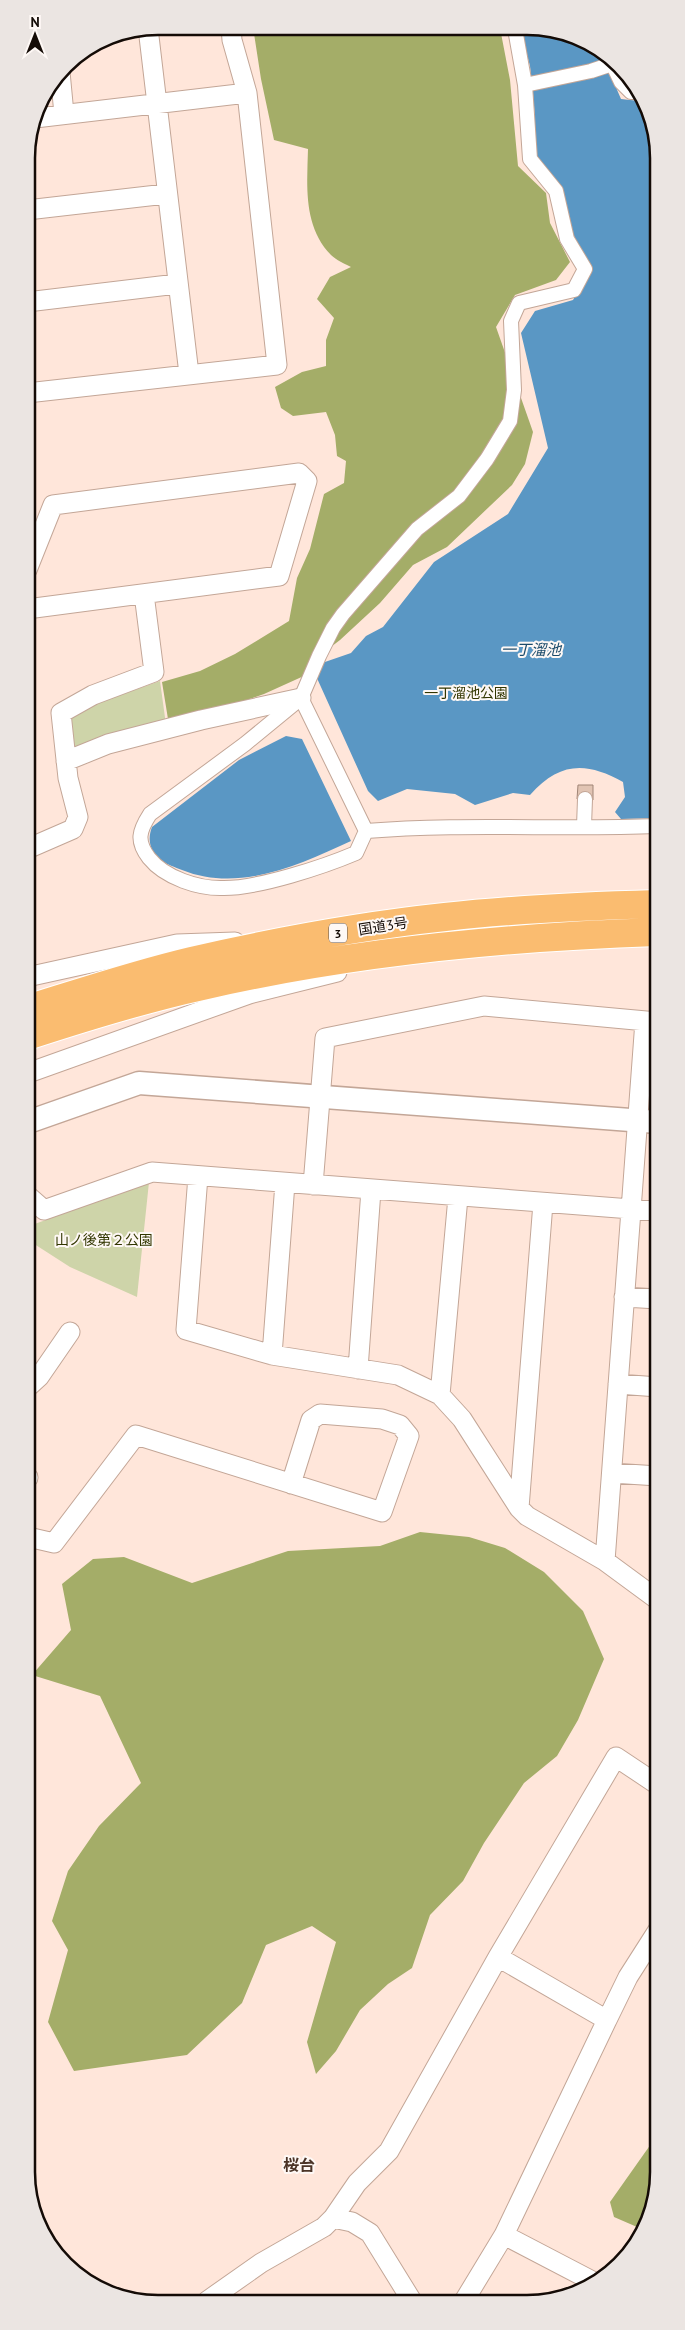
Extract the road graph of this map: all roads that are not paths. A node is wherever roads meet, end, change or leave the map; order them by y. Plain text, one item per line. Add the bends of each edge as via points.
1 (149, 35) edge
2 (232, 35) edge
3 (515, 35) edge
4 (606, 64) edge
5 (617, 75) edge
6 (61, 82) edge
7 (525, 85) junction
8 (630, 91) edge
9 (247, 93) junction
10 (157, 105) junction
11 (64, 114) junction
12 (42, 117) edge
13 (166, 194) junction
14 (35, 209) edge
15 (177, 284) junction
16 (35, 301) edge
17 (189, 374) junction
18 (35, 392) edge
19 (35, 550) edge
20 (144, 594) junction
21 (35, 607) edge
22 (301, 698) junction
23 (66, 761) junction
24 (585, 799) dead end
25 (584, 826) junction
26 (650, 826) edge
27 (366, 831) junction
28 (35, 846) edge
29 (650, 904) edge
30 (650, 932) edge
31 (298, 939) junction
32 (445, 946) junction
33 (35, 976) edge
34 (35, 1007) edge
35 (650, 1021) edge
36 (35, 1034) edge
37 (650, 1046) edge
38 (35, 1070) edge
39 (321, 1097) junction
40 (35, 1120) edge
41 (647, 1121) edge
42 (198, 1176) junction
43 (285, 1183) junction
44 (313, 1185) junction
45 (371, 1190) junction
46 (458, 1197) junction
47 (35, 1202) edge
48 (543, 1203) junction
49 (631, 1209) junction
50 (650, 1210) edge
51 (624, 1296) junction
52 (650, 1298) edge
53 (70, 1332) dead end
54 (272, 1355) junction
55 (358, 1369) junction
56 (35, 1381) edge
57 (618, 1384) junction
58 (650, 1386) edge
59 (440, 1395) junction
60 (612, 1473) junction
61 (650, 1475) edge
62 (291, 1484) junction
63 (519, 1508) junction
64 (35, 1539) edge
65 (604, 1561) junction
66 (650, 1594) edge
67 (650, 1780) edge
68 (650, 1943) edge
69 (498, 1958) junction
70 (607, 2020) junction
71 (333, 2218) junction
72 (504, 2235) junction
73 (587, 2279) edge
74 (215, 2295) edge
75 (408, 2295) edge
76 (468, 2295) edge

1 - 10 street
2 - 9 street
3 - 7 street
4 - 7 street via 591,71
5 - 8 street
6 - 11 street
7 - 22 street via 530,159 556,191 567,239 585,269 574,290 519,303 511,321 514,390 510,421 459,496 417,528 343,614 333,628
9 - 10 street
9 - 17 street via 276,364
10 - 11 street
10 - 13 street
11 - 12 street
13 - 14 street
13 - 15 street
15 - 16 street
15 - 17 street
17 - 18 street
19 - 20 street via 53,505 299,472 307,481 279,576
20 - 21 street
20 - 23 street via 154,672 93,695 61,713
22 - 23 street via 118,741
22 - 27 street
22 - 27 street via 150,814 140,829 142,848 166,874 190,883 223,888 248,886 340,860 356,853
23 - 28 street via 78,817 73,829
24 - 25 street
25 - 26 street
25 - 27 street via 430,826
29 - 31 highway, 国道3号 / 3 via 445,917
30 - 32 highway, 国道3号 / 3 via 581,934
31 - 33 street via 177,944
31 - 34 highway, 国道3号 / 3 via 190,961
32 - 36 highway, 国道3号 / 3 via 324,962 202,986
32 - 38 street via 249,994
35 - 39 street via 484,1006 325,1038
37 - 41 street
39 - 40 street via 139,1083
39 - 41 street
39 - 44 street
41 - 49 street
42 - 43 street
42 - 47 street via 152,1172 44,1210
42 - 54 street via 186,1330
43 - 44 street
43 - 54 street
44 - 45 street
45 - 46 street
45 - 55 street
46 - 48 street
46 - 59 street
48 - 49 street
48 - 63 street
49 - 50 street
49 - 51 street
51 - 52 street
51 - 57 street
53 - 56 street
54 - 55 street
55 - 59 street via 398,1375
57 - 58 street
57 - 60 street
59 - 63 street via 462,1419
60 - 61 street
60 - 65 street
62 - 62 street via 382,1512 409,1436 400,1425 382,1419 320,1414 312,1420
62 - 64 street via 136,1435 54,1543
63 - 65 street via 527,1516
65 - 66 street
67 - 69 street via 616,1757
68 - 70 street via 628,1977
69 - 70 street
69 - 71 street via 389,2151 357,2183
70 - 72 street
71 - 74 street via 324,2227 261,2263
71 - 75 street via 352,2222 370,2233
72 - 73 street
72 - 76 street

